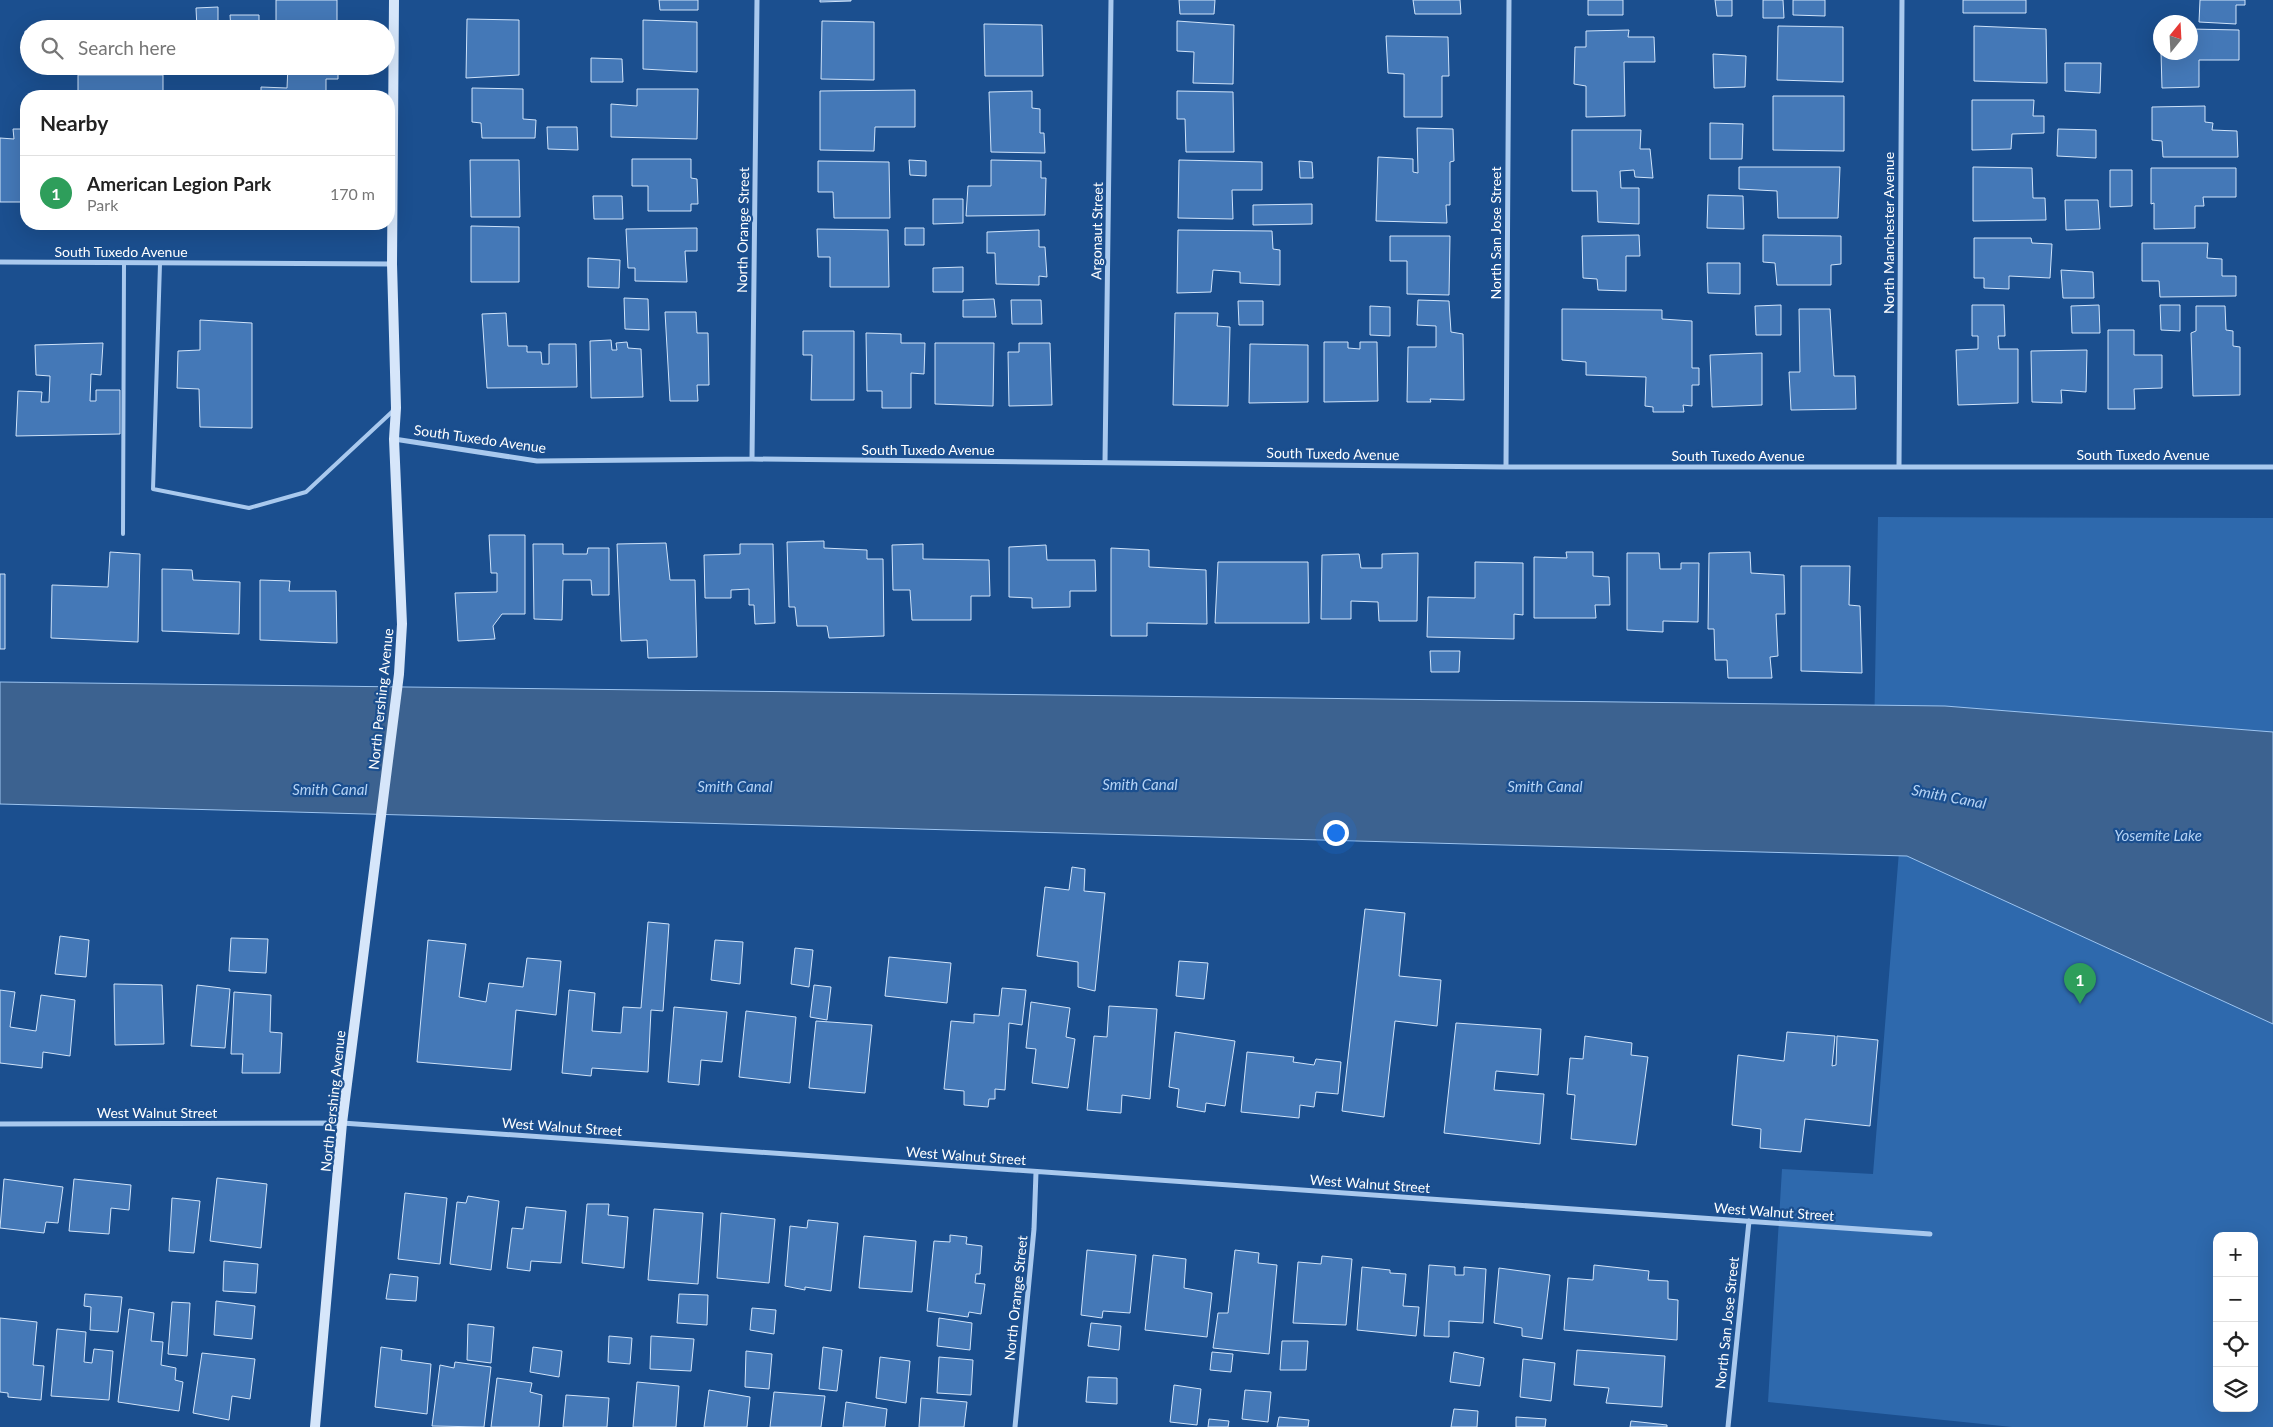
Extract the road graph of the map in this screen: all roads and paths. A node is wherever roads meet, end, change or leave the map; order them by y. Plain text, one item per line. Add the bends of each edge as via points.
1 (394, 0) edge
2 (757, 0) edge
3 (1111, 0) edge
4 (1509, 0) edge
5 (1902, 0) edge
6 (394, 20) edge
7 (393, 75) edge
8 (393, 90) edge
9 (392, 230) edge
10 (0, 262) edge
11 (124, 264) junction
12 (160, 264) junction
13 (392, 264) junction
14 (396, 408) junction
15 (394, 439) junction
16 (752, 459) junction
17 (1105, 462) junction
18 (2273, 466) edge
19 (1506, 467) junction
20 (1899, 467) junction
21 (123, 534) dead end
22 (342, 1123) junction
23 (0, 1124) edge
24 (1036, 1172) junction
25 (1749, 1221) junction
26 (1930, 1234) dead end
27 (315, 1427) edge
28 (1015, 1427) edge
29 (1728, 1427) edge

1 - 6 main road, North Pershing Avenue
2 - 16 street, North Orange Street
3 - 17 street, Argonaut Street
4 - 19 street, North San Jose Street
5 - 20 street, North Manchester Avenue
7 - 8 main road, North Pershing Avenue
9 - 13 main road, North Pershing Avenue
10 - 11 street, South Tuxedo Avenue
11 - 12 street, South Tuxedo Avenue
11 - 21 lane
12 - 13 street, South Tuxedo Avenue
12 - 14 lane via 153,489 249,508 306,492
13 - 14 main road, North Pershing Avenue
14 - 15 main road, North Pershing Avenue
15 - 16 street, South Tuxedo Avenue via 537,461
15 - 22 main road, North Pershing Avenue via 402,624 399,674
16 - 17 street, South Tuxedo Avenue
17 - 19 street, South Tuxedo Avenue
18 - 20 street, South Tuxedo Avenue
19 - 20 street, South Tuxedo Avenue
22 - 23 street, West Walnut Street
22 - 24 street, West Walnut Street
22 - 27 main road, North Pershing Avenue
24 - 25 street, West Walnut Street
24 - 28 street, North Orange Street via 1034,1229
25 - 26 street, West Walnut Street
25 - 29 street, North San Jose Street

